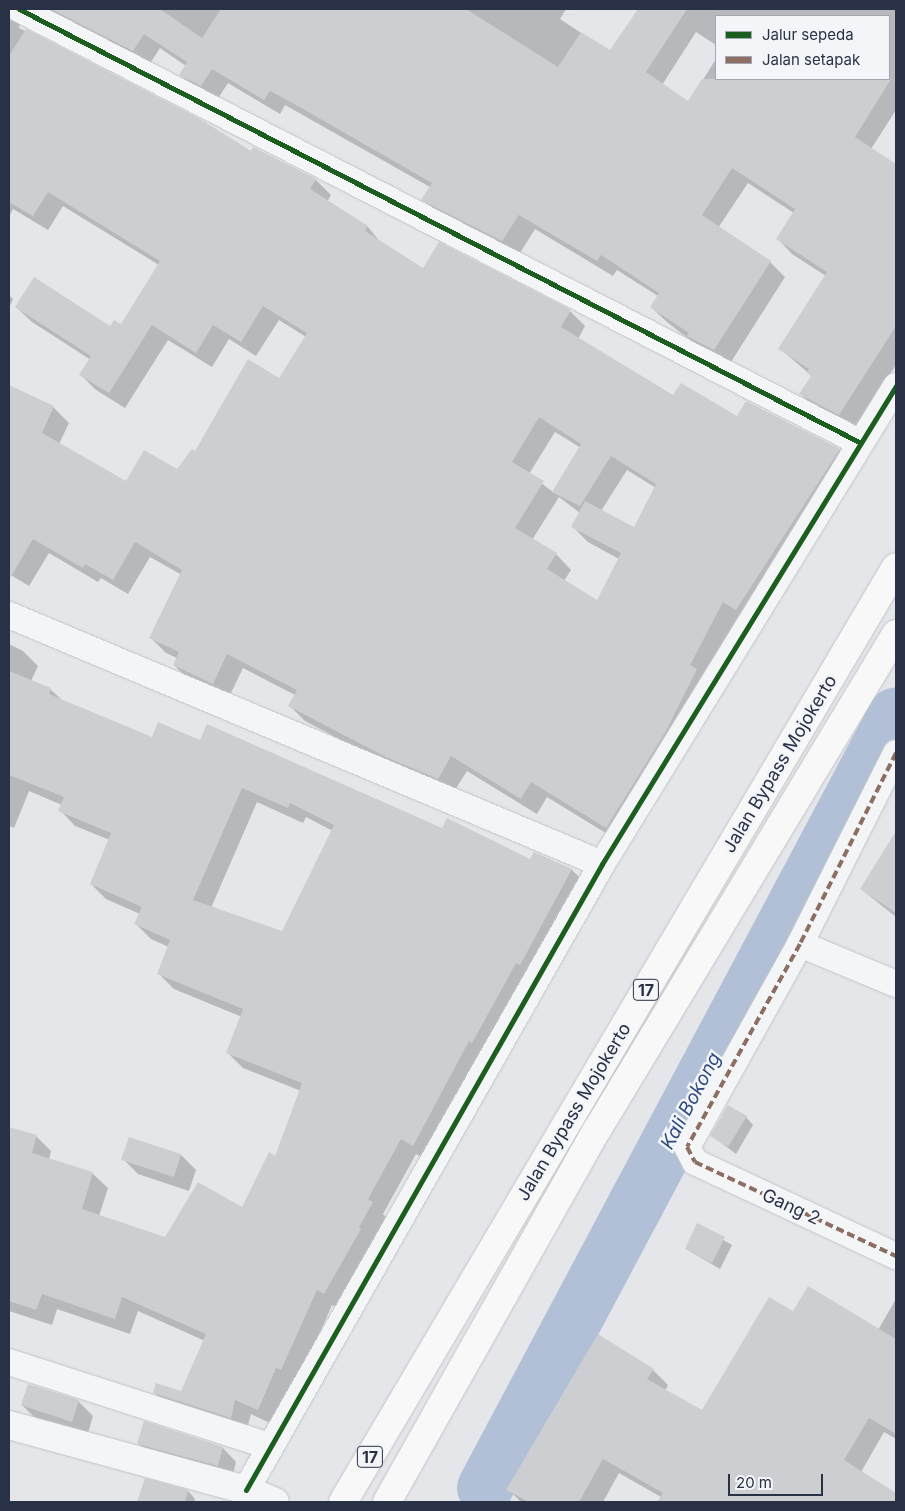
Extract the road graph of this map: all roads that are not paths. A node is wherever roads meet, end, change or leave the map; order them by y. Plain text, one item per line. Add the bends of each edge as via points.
1 (19, 9) edge
2 (896, 386) edge
3 (861, 443) junction
4 (896, 567) edge
5 (9, 615) edge
6 (896, 634) edge
7 (896, 753) edge
8 (602, 864) junction
9 (800, 944) junction
10 (896, 984) edge
11 (896, 1256) edge
12 (9, 1362) edge
13 (9, 1425) edge
14 (269, 1446) junction
15 (246, 1490) junction
16 (276, 1502) edge
17 (344, 1502) edge
18 (387, 1502) edge

1 - 3 street
2 - 3 street
3 - 8 street
4 - 17 highway, Jalan Bypass Mojokerto / 17
5 - 8 street
6 - 18 highway, Jalan Bypass Mojokerto / 17 via 597,1130
7 - 9 street
8 - 14 street
9 - 10 street
9 - 11 street, Gang 2 via 690,1138 689,1155 694,1162
12 - 14 street
13 - 15 street
14 - 15 street
15 - 16 street

